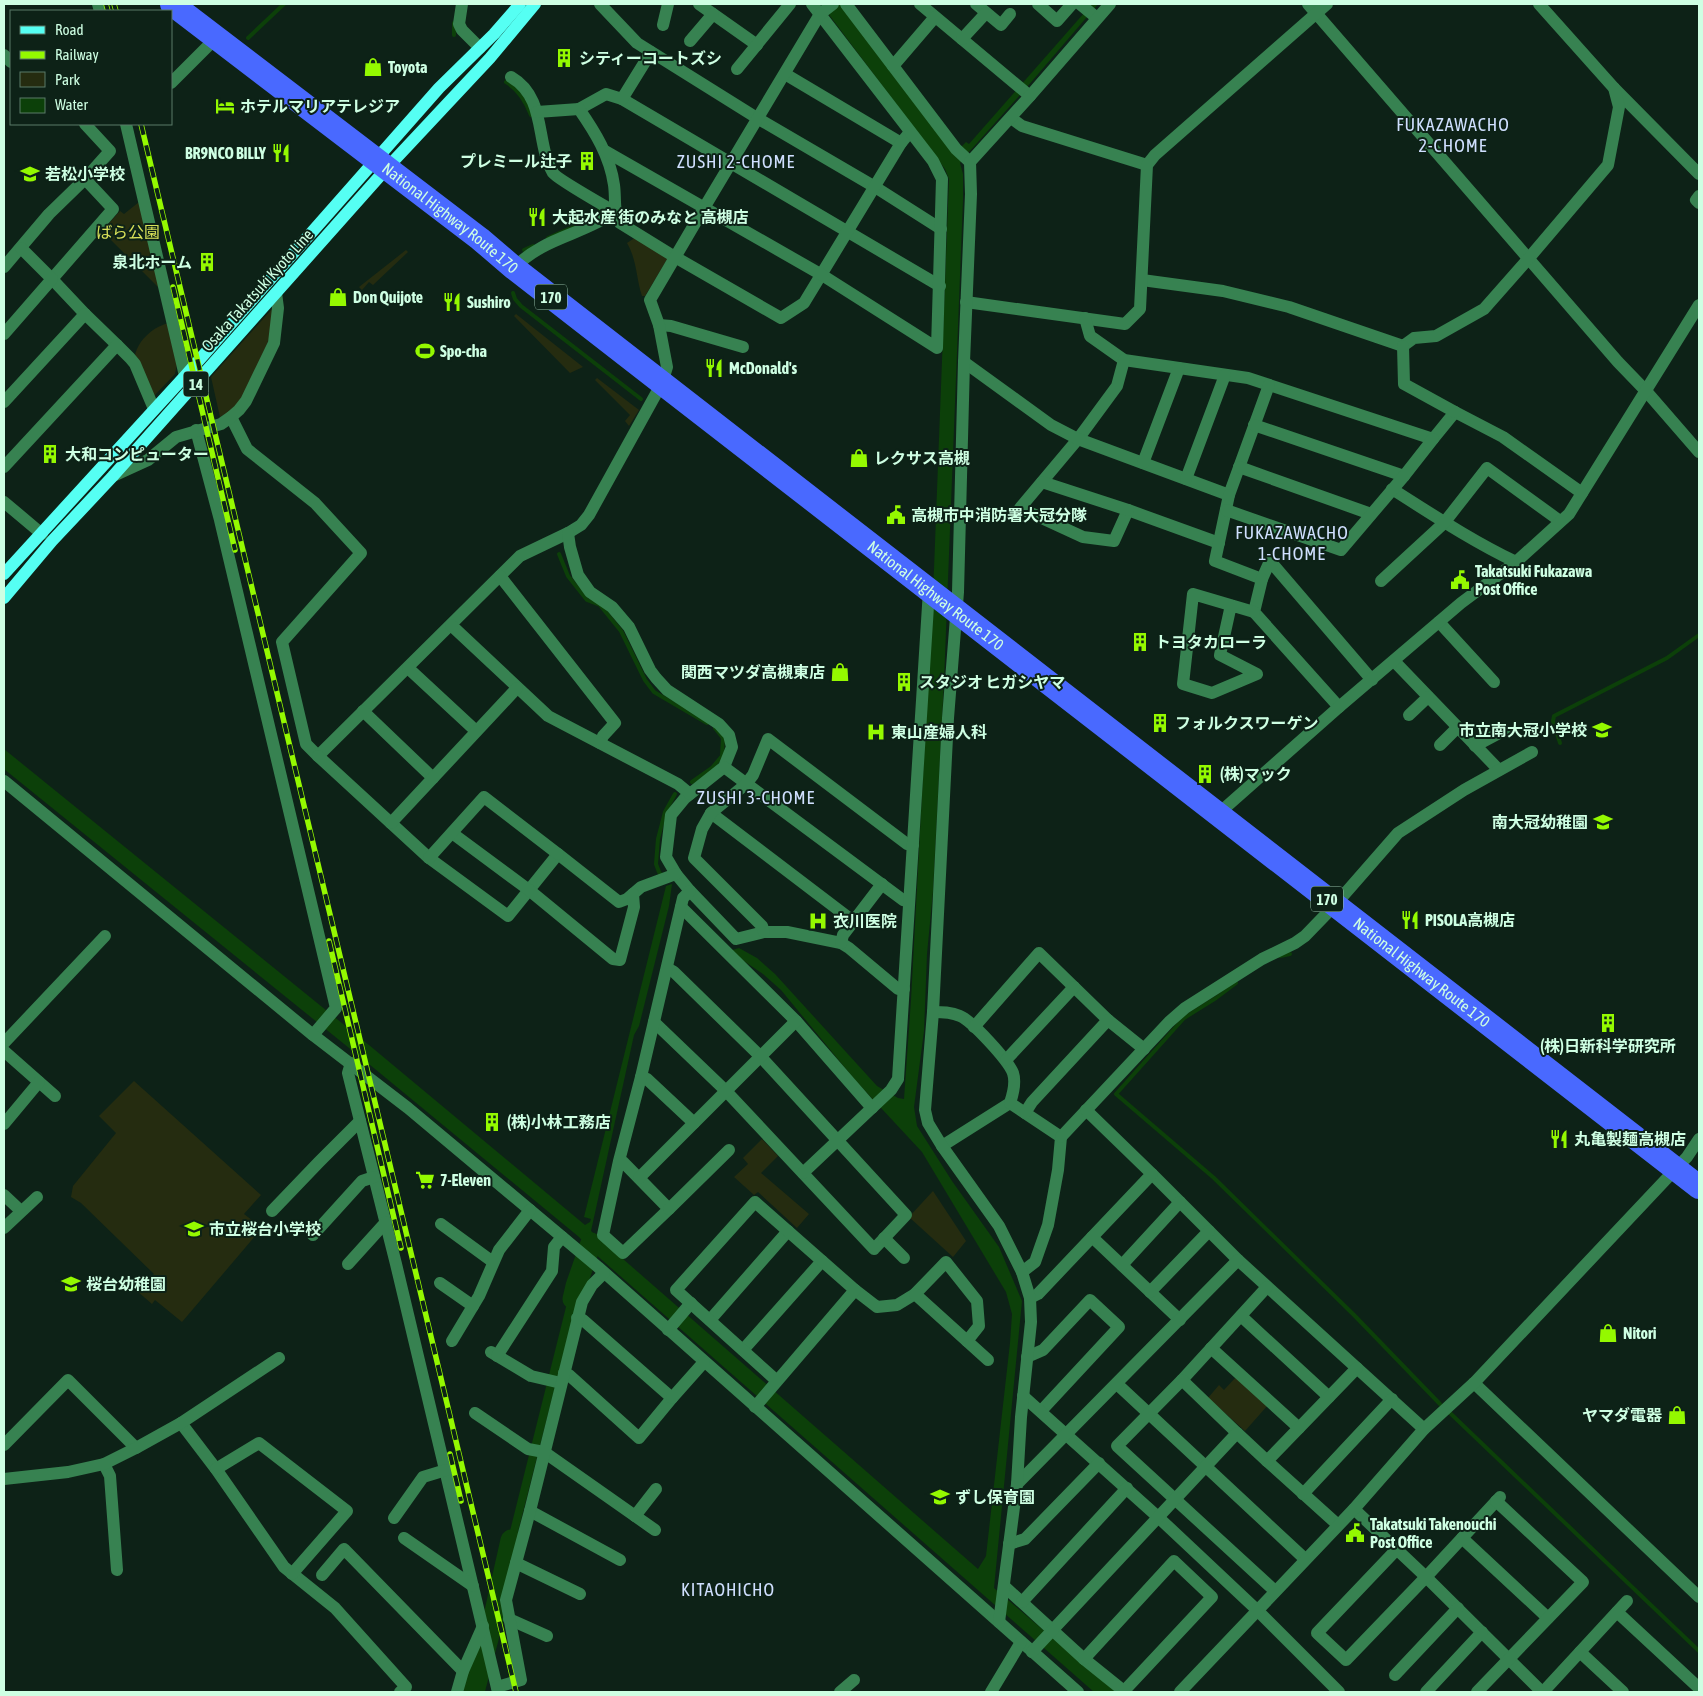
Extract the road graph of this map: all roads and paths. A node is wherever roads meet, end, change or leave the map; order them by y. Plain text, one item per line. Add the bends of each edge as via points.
1 (172, 4) edge
2 (462, 4) edge
3 (520, 4) edge
4 (535, 4) edge
5 (600, 4) edge
6 (668, 4) edge
7 (699, 4) edge
8 (789, 4) edge
9 (812, 4) edge
10 (846, 4) edge
11 (920, 4) edge
12 (976, 4) edge
13 (1038, 4) edge
14 (1072, 4) edge
15 (1080, 4) edge
16 (1110, 4) edge
17 (1327, 4) edge
18 (1539, 4) edge
19 (1312, 9) edge
20 (825, 10) edge
21 (986, 13) junction
22 (713, 14) junction
23 (1010, 14) dead end
24 (935, 17) junction
25 (1097, 18) junction
26 (663, 25) dead end
27 (216, 38) junction
28 (962, 39) junction
29 (690, 41) dead end
30 (757, 45) junction
31 (480, 48) junction
32 (651, 52) junction
33 (893, 66) junction
34 (737, 69) dead end
35 (785, 74) junction
36 (511, 77) dead end
37 (172, 82) edge
38 (1614, 88) junction
39 (1024, 92) junction
40 (622, 99) junction
41 (579, 108) junction
42 (537, 112) junction
43 (758, 118) junction
44 (1011, 118) junction
45 (86, 125) edge
46 (126, 125) edge
47 (910, 132) junction
48 (131, 143) junction
49 (901, 143) junction
50 (110, 151) junction
51 (604, 151) junction
52 (968, 160) junction
53 (730, 162) junction
54 (381, 164) junction
55 (1147, 164) junction
56 (1699, 174) edge
57 (85, 179) junction
58 (875, 187) junction
59 (1699, 196) edge
60 (1699, 203) edge
61 (704, 208) junction
62 (615, 212) junction
63 (941, 229) junction
64 (849, 231) junction
65 (21, 248) junction
66 (675, 257) junction
67 (1529, 258) junction
68 (4, 267) edge
69 (514, 268) junction
70 (822, 275) junction
71 (52, 279) junction
72 (1142, 280) junction
73 (940, 286) junction
74 (276, 293) junction
75 (966, 302) junction
76 (1698, 312) edge
77 (85, 314) junction
78 (1086, 318) junction
79 (659, 325) junction
80 (4, 334) edge
81 (116, 346) junction
82 (1404, 346) junction
83 (743, 347) dead end
84 (1124, 360) junction
85 (964, 362) junction
86 (1179, 368) junction
87 (1225, 375) junction
88 (185, 376) junction
89 (662, 384) junction
90 (1269, 385) junction
91 (1646, 391) junction
92 (4, 402) edge
93 (154, 409) junction
94 (1455, 412) junction
95 (231, 418) junction
96 (1254, 426) junction
97 (196, 430) junction
98 (1433, 438) junction
99 (1078, 439) junction
100 (1699, 452) edge
101 (1143, 463) junction
102 (4, 467) edge
103 (1239, 467) junction
104 (113, 476) junction
105 (1404, 476) junction
106 (1186, 479) junction
107 (1042, 482) junction
108 (1392, 489) junction
109 (1582, 493) junction
110 (1229, 495) junction
111 (4, 502) edge
112 (1128, 510) junction
113 (1226, 510) junction
114 (1371, 514) junction
115 (1560, 521) junction
116 (1444, 523) junction
117 (568, 533) junction
118 (42, 534) junction
119 (1219, 543) junction
120 (1516, 562) junction
121 (4, 574) edge
122 (500, 576) junction
123 (1262, 579) junction
124 (1381, 581) dead end
125 (929, 590) junction
126 (4, 598) edge
127 (1231, 605) junction
128 (956, 611) junction
129 (1254, 612) junction
130 (1439, 622) junction
131 (450, 625) junction
132 (1394, 661) junction
133 (408, 668) junction
134 (1372, 680) junction
135 (1494, 682) dead end
136 (517, 688) junction
137 (1428, 697) junction
138 (1340, 706) junction
139 (363, 711) junction
140 (1409, 715) dead end
141 (1458, 728) junction
142 (1505, 730) dead end
143 (476, 732) junction
144 (600, 743) junction
145 (1440, 745) dead end
146 (1475, 746) junction
147 (1532, 752) dead end
148 (318, 756) junction
149 (724, 766) junction
150 (1499, 770) junction
151 (433, 778) junction
152 (4, 781) edge
153 (746, 784) junction
154 (690, 794) junction
155 (711, 814) junction
156 (1218, 814) junction
157 (391, 823) junction
158 (452, 833) junction
159 (913, 845) junction
160 (558, 854) junction
161 (429, 858) junction
162 (674, 875) junction
163 (882, 884) junction
164 (528, 890) junction
165 (690, 891) junction
166 (633, 894) junction
167 (908, 901) junction
168 (1335, 905) junction
169 (681, 907) junction
170 (853, 921) junction
171 (764, 932) junction
172 (105, 936) dead end
173 (841, 943) junction
174 (667, 968) junction
175 (1074, 987) junction
176 (904, 989) junction
177 (933, 1012) junction
178 (1108, 1020) junction
179 (796, 1021) junction
180 (654, 1022) junction
181 (974, 1027) junction
182 (317, 1031) junction
183 (4, 1043) edge
184 (1144, 1048) junction
185 (4, 1051) edge
186 (761, 1057) junction
187 (1006, 1060) junction
188 (351, 1063) junction
189 (641, 1077) junction
190 (39, 1082) junction
191 (726, 1091) junction
192 (55, 1096) dead end
193 (1010, 1103) junction
194 (874, 1106) junction
195 (1086, 1110) junction
196 (1025, 1114) junction
197 (360, 1120) junction
198 (694, 1123) junction
199 (4, 1124) edge
200 (1061, 1137) junction
201 (1699, 1139) edge
202 (838, 1141) junction
203 (942, 1146) junction
204 (728, 1150) dead end
205 (619, 1161) junction
206 (1675, 1168) junction
207 (802, 1173) junction
208 (1152, 1174) junction
209 (374, 1177) junction
210 (639, 1178) junction
211 (1699, 1187) edge
212 (4, 1195) edge
213 (37, 1197) dead end
214 (1180, 1202) junction
215 (669, 1209) junction
216 (530, 1210) junction
217 (21, 1211) junction
218 (272, 1212) dead end
219 (386, 1222) junction
220 (441, 1224) dead end
221 (4, 1228) edge
222 (1209, 1231) junction
223 (788, 1232) junction
224 (313, 1235) dead end
225 (1092, 1237) junction
226 (562, 1238) junction
227 (884, 1238) junction
228 (904, 1258) dead end
229 (1238, 1260) junction
230 (822, 1261) junction
231 (494, 1262) junction
232 (348, 1264) dead end
233 (1122, 1265) junction
234 (1022, 1272) junction
235 (604, 1273) junction
236 (440, 1283) dead end
237 (1267, 1286) junction
238 (855, 1290) junction
239 (1150, 1292) junction
240 (915, 1294) junction
241 (1030, 1298) junction
242 (473, 1306) junction
243 (688, 1306) junction
244 (1241, 1316) junction
245 (577, 1318) junction
246 (710, 1320) junction
247 (1180, 1320) junction
248 (670, 1327) junction
249 (452, 1341) dead end
250 (967, 1341) junction
251 (1211, 1348) junction
252 (743, 1350) junction
253 (1028, 1357) junction
254 (279, 1358) dead end
255 (988, 1360) dead end
256 (704, 1362) junction
257 (1356, 1368) junction
258 (557, 1379) junction
259 (1182, 1380) junction
260 (1474, 1383) junction
261 (775, 1384) junction
262 (1117, 1384) junction
263 (1024, 1396) junction
264 (1329, 1397) junction
265 (672, 1398) junction
266 (1392, 1399) junction
267 (757, 1404) junction
268 (1041, 1411) junction
269 (475, 1413) dead end
270 (1149, 1413) junction
271 (180, 1423) junction
272 (1299, 1428) junction
273 (1424, 1429) junction
274 (1236, 1433) junction
275 (1067, 1434) junction
276 (4, 1445) edge
277 (136, 1448) junction
278 (537, 1450) junction
279 (1267, 1461) junction
280 (1099, 1463) junction
281 (104, 1464) junction
282 (1206, 1466) junction
283 (216, 1469) junction
284 (446, 1470) junction
285 (4, 1479) edge
286 (1017, 1484) junction
287 (1126, 1488) junction
288 (656, 1489) dead end
289 (1303, 1494) junction
290 (1175, 1499) junction
291 (1354, 1509) junction
292 (530, 1511) junction
293 (635, 1516) junction
294 (1158, 1517) junction
295 (394, 1518) dead end
296 (1338, 1525) junction
297 (654, 1530) dead end
298 (404, 1538) dead end
299 (1462, 1538) junction
300 (1009, 1544) junction
301 (1396, 1549) junction
302 (620, 1560) dead end
303 (1306, 1560) junction
304 (516, 1564) junction
305 (117, 1570) dead end
306 (292, 1574) junction
307 (322, 1575) dead end
308 (1426, 1577) junction
309 (473, 1586) junction
310 (1003, 1588) junction
311 (1275, 1591) junction
312 (580, 1594) dead end
313 (1699, 1596) edge
314 (1627, 1601) dead end
315 (1022, 1602) junction
316 (1458, 1608) junction
317 (1257, 1610) junction
318 (1617, 1612) junction
319 (1000, 1617) junction
320 (1548, 1618) junction
321 (509, 1619) junction
322 (484, 1631) junction
323 (1052, 1631) junction
324 (1482, 1632) junction
325 (547, 1636) dead end
326 (1021, 1642) junction
327 (1035, 1649) junction
328 (1580, 1652) junction
329 (1084, 1659) junction
330 (1508, 1659) junction
331 (463, 1671) junction
332 (1395, 1675) dead end
333 (854, 1680) dead end
334 (522, 1686) edge
335 (1699, 1688) edge
336 (406, 1690) edge
337 (498, 1690) edge
338 (457, 1692) edge
339 (840, 1692) edge
340 (990, 1692) edge
341 (1078, 1692) edge
342 (1124, 1692) edge
343 (1180, 1692) edge
344 (1339, 1692) edge
345 (1426, 1692) edge
346 (1477, 1692) edge
347 (1543, 1692) edge
348 (1623, 1692) edge

1 - 27 highway, National Highway Route 170 / 170
2 - 31 street via 459,24
3 - 31 main road, Osaka Takatsuki Kyoto Line / 14
4 - 54 main road, Osaka Takatsuki Kyoto Line / 14 via 490,58
5 - 32 street via 636,43
6 - 26 street
7 - 22 street
8 - 30 street
9 - 20 street
10 - 33 street
11 - 24 street
12 - 21 street
13 - 14 street via 1057,21
15 - 25 street
16 - 25 street
17 - 19 street
18 - 38 street
19 - 55 street
19 - 67 street
20 - 35 street
20 - 47 street
21 - 23 street via 1001,25
21 - 28 street
22 - 29 street
22 - 30 street
24 - 28 street
24 - 33 street
25 - 39 street
27 - 37 street
27 - 54 highway, National Highway Route 170 / 170
28 - 39 street
30 - 34 street
31 - 54 main road, Osaka Takatsuki Kyoto Line / 14 via 439,88
32 - 40 street
32 - 43 street
33 - 52 street via 956,149
35 - 43 street
35 - 49 street
36 - 42 street via 522,85
38 - 56 street
38 - 67 street via 1619,108 1608,165
39 - 44 street
40 - 41 street via 606,94
40 - 53 street
41 - 42 street
41 - 51 street
42 - 62 street via 546,157 554,175
43 - 53 street
43 - 58 street
44 - 52 street
44 - 55 street via 1022,126
45 - 50 street
46 - 48 street
47 - 49 street
47 - 63 street via 933,161 942,179
48 - 50 street
48 - 88 street
49 - 58 street
50 - 57 street
51 - 61 street
51 - 62 street via 614,185
52 - 75 street via 971,194
53 - 61 street
53 - 64 street
54 - 69 highway, National Highway Route 170 / 170
54 - 74 main road, Osaka Takatsuki Kyoto Line / 14
54 - 88 main road, Osaka Takatsuki Kyoto Line / 14
55 - 72 street
57 - 65 street via 49,214
57 - 71 street via 113,209
58 - 63 street
58 - 64 street
59 - 60 street via 1696,200
61 - 66 street
61 - 70 street
62 - 66 street via 620,223
62 - 69 street via 526,256
63 - 73 street
64 - 70 street
64 - 73 street
65 - 68 street
65 - 71 street
66 - 70 street via 780,318 804,303
66 - 79 street via 650,300
67 - 82 street via 1484,309 1436,336 1414,338
67 - 91 street
69 - 89 highway, National Highway Route 170 / 170
70 - 73 street via 937,348
71 - 77 street
71 - 80 street
72 - 78 street via 1140,309 1125,324
72 - 82 street via 1223,291 1288,307
74 - 95 street via 278,308 274,343 246,401
74 - 104 main road, Osaka Takatsuki Kyoto Line / 14
75 - 78 street
75 - 85 street
76 - 91 street
77 - 81 street
77 - 92 street
78 - 84 street via 1090,336
79 - 83 street
79 - 89 street via 667,367
81 - 93 street via 135,364
81 - 102 street
82 - 94 street via 1404,384
84 - 86 street
84 - 99 street via 1117,386
85 - 99 street via 1052,425
85 - 128 street
86 - 87 street
86 - 101 street
87 - 90 street
87 - 106 street
88 - 93 main road, Osaka Takatsuki Kyoto Line / 14
89 - 117 street via 589,515
89 - 125 highway, National Highway Route 170 / 170
90 - 96 street
90 - 98 street
91 - 100 street
91 - 109 street
93 - 118 main road, Osaka Takatsuki Kyoto Line / 14
94 - 98 street
94 - 109 street via 1503,437
95 - 97 street
95 - 148 street via 247,449 315,503 361,553 282,642 306,744
96 - 103 street
96 - 105 street
97 - 104 street via 176,437 148,460
97 - 182 street via 336,1008
98 - 105 street
99 - 101 street
99 - 107 street
101 - 106 street
103 - 110 street
103 - 114 street
104 - 126 main road, Osaka Takatsuki Kyoto Line / 14
105 - 108 street
106 - 110 street
107 - 112 street
107 - 112 street via 1020,508 1083,537 1114,540
108 - 114 street
108 - 116 street
109 - 115 street via 1569,514
110 - 113 street
111 - 118 street
112 - 119 street
113 - 114 street via 1341,550
113 - 119 street
115 - 116 street via 1486,468
115 - 120 street
116 - 120 street
116 - 124 street
117 - 122 street via 520,556
117 - 149 street via 578,575 590,592 612,607 629,627 656,678 667,690 719,724 729,735 732,747
118 - 121 main road, Osaka Takatsuki Kyoto Line / 14
119 - 123 street via 1216,561
120 - 130 street
122 - 131 street
122 - 144 street via 615,724
123 - 129 street
123 - 134 street via 1270,561
125 - 128 highway, National Highway Route 170 / 170
125 - 159 street
127 - 127 street via 1193,594 1183,684 1212,693 1257,674 1220,655
127 - 129 street
128 - 156 highway, National Highway Route 170 / 170
128 - 177 street
129 - 138 street
130 - 132 street
130 - 135 street
131 - 133 street
131 - 136 street
132 - 134 street
132 - 137 street
133 - 139 street
133 - 143 street
134 - 138 street
136 - 143 street
136 - 144 street via 548,716
137 - 140 street
137 - 141 street
138 - 156 street
139 - 148 street
139 - 151 street
141 - 145 street
141 - 146 street
142 - 146 street
143 - 151 street
144 - 154 street via 678,784
146 - 150 street
147 - 150 street
148 - 157 street
149 - 153 street
149 - 154 street
150 - 168 street via 1398,833
151 - 157 street
152 - 182 street
153 - 155 street
153 - 159 street via 768,739 906,844
153 - 163 street
154 - 162 street via 671,815 666,857
155 - 170 street
155 - 171 street via 702,829 694,858 762,926
156 - 168 highway, National Highway Route 170 / 170
157 - 161 street
158 - 160 street via 484,797
158 - 161 street
158 - 164 street
159 - 167 street
160 - 164 street
160 - 166 street via 619,902
161 - 164 street via 508,916
162 - 165 street
162 - 166 street via 641,887
163 - 167 street
163 - 170 street
164 - 166 street via 613,959 620,960 634,907
165 - 169 street via 683,898
165 - 171 street via 736,939
167 - 176 street
168 - 184 street via 1300,940 1262,959 1185,1008
168 - 206 highway, National Highway Route 170 / 170
169 - 174 street
169 - 179 street
170 - 173 street
171 - 173 street via 787,932
172 - 183 street
173 - 176 street via 898,989
174 - 180 street
174 - 186 street
175 - 178 street
175 - 181 street via 1039,952
175 - 187 street
176 - 194 street via 898,1079
177 - 181 street via 962,1016
177 - 203 street via 925,1110 928,1123
178 - 184 street
178 - 196 street via 1032,1102
179 - 186 street
179 - 194 street
180 - 189 street
180 - 191 street
181 - 187 street
182 - 188 street
184 - 195 street
185 - 190 street
186 - 191 street
186 - 202 street
187 - 193 street via 1013,1074
188 - 197 street via 348,1073
188 - 216 street
189 - 198 street
189 - 205 street
190 - 192 street
190 - 199 street
191 - 198 street
191 - 207 street
193 - 196 street
193 - 203 street
194 - 202 street
195 - 200 street
195 - 208 street
196 - 200 street
197 - 209 street
197 - 218 street
198 - 210 street
200 - 234 street via 1048,1225 1035,1262
201 - 206 street
202 - 207 street
202 - 227 street via 906,1215
203 - 234 street via 999,1226
204 - 215 street
205 - 210 street
205 - 215 street via 603,1235 623,1253
206 - 211 highway, National Highway Route 170 / 170
206 - 260 street
207 - 227 street via 874,1250
208 - 214 street
208 - 225 street
209 - 219 street
209 - 224 street via 362,1182
210 - 215 street
212 - 217 street
213 - 217 street
214 - 222 street
214 - 233 street
216 - 226 street
216 - 231 street via 498,1250
217 - 221 street
219 - 232 street
219 - 284 street
220 - 231 street
222 - 229 street
222 - 239 street
223 - 230 street
223 - 243 street via 755,1202 676,1290
223 - 246 street
225 - 233 street
225 - 241 street via 1038,1294
226 - 235 street
226 - 258 street via 554,1247 552,1271 494,1354 531,1376
227 - 228 street
229 - 237 street
229 - 247 street
230 - 238 street
230 - 252 street
231 - 242 street
233 - 239 street
234 - 241 street
235 - 245 street via 592,1285
235 - 248 street
236 - 242 street
237 - 244 street
237 - 257 street
238 - 240 street via 877,1307 897,1305
238 - 261 street
239 - 247 street
240 - 250 street
240 - 250 street via 946,1262 977,1301 979,1326
241 - 253 street via 1032,1322
242 - 249 street
243 - 246 street
243 - 248 street
244 - 251 street
244 - 264 street
245 - 258 street
245 - 265 street
246 - 252 street
247 - 262 street
248 - 256 street
250 - 255 street
251 - 259 street
251 - 272 street
252 - 261 street
253 - 263 street
253 - 268 street via 1043,1350 1090,1300 1119,1327
254 - 271 street
256 - 265 street
256 - 267 street
257 - 264 street
257 - 266 street
258 - 265 street via 569,1374 639,1438
258 - 278 street
259 - 270 street
259 - 274 street
260 - 273 street
260 - 313 street
261 - 267 street
262 - 270 street
262 - 275 street
263 - 268 street
263 - 286 street
264 - 272 street
266 - 273 street
266 - 289 street
267 - 319 street
268 - 275 street
269 - 278 street
270 - 282 street
270 - 290 street via 1117,1446
271 - 277 street
271 - 283 street
272 - 279 street
273 - 291 street
274 - 279 street
274 - 282 street
275 - 280 street
275 - 286 street
276 - 277 street via 68,1380
277 - 281 street
278 - 292 street
278 - 293 street
279 - 289 street
280 - 287 street
280 - 300 street via 1025,1539
281 - 285 street via 68,1472
281 - 305 street via 110,1476
282 - 290 street
282 - 303 street
283 - 306 street
283 - 306 street via 258,1443 347,1511
284 - 295 street via 423,1477
284 - 309 street
286 - 300 street
287 - 294 street
287 - 315 street
288 - 293 street
289 - 296 street
290 - 294 street
290 - 311 street
291 - 296 street
291 - 301 street
292 - 302 street
292 - 304 street
293 - 297 street
294 - 317 street
294 - 323 street
296 - 303 street
298 - 309 street
299 - 308 street
299 - 320 street
299 - 320 street via 1498,1499 1583,1582
300 - 310 street
301 - 308 street
301 - 308 street via 1317,1633 1346,1660
303 - 311 street
304 - 312 street
304 - 321 street via 506,1600
306 - 336 street via 335,1608
307 - 331 street via 344,1550
308 - 316 street
309 - 322 street
310 - 315 street
310 - 319 street
311 - 317 street
314 - 318 street
315 - 323 street
316 - 324 street
316 - 332 street
317 - 343 street
317 - 344 street
318 - 328 street
318 - 335 street
319 - 326 street
320 - 330 street
321 - 325 street
321 - 334 street
322 - 331 street
322 - 337 street
323 - 327 street
323 - 329 street
324 - 330 street
324 - 345 street
326 - 327 street
326 - 340 street
327 - 341 street
328 - 347 street
328 - 348 street
329 - 342 street
329 - 342 street via 1174,1561 1212,1597
330 - 346 street
330 - 347 street
331 - 338 street
333 - 339 street
334 - 337 street

